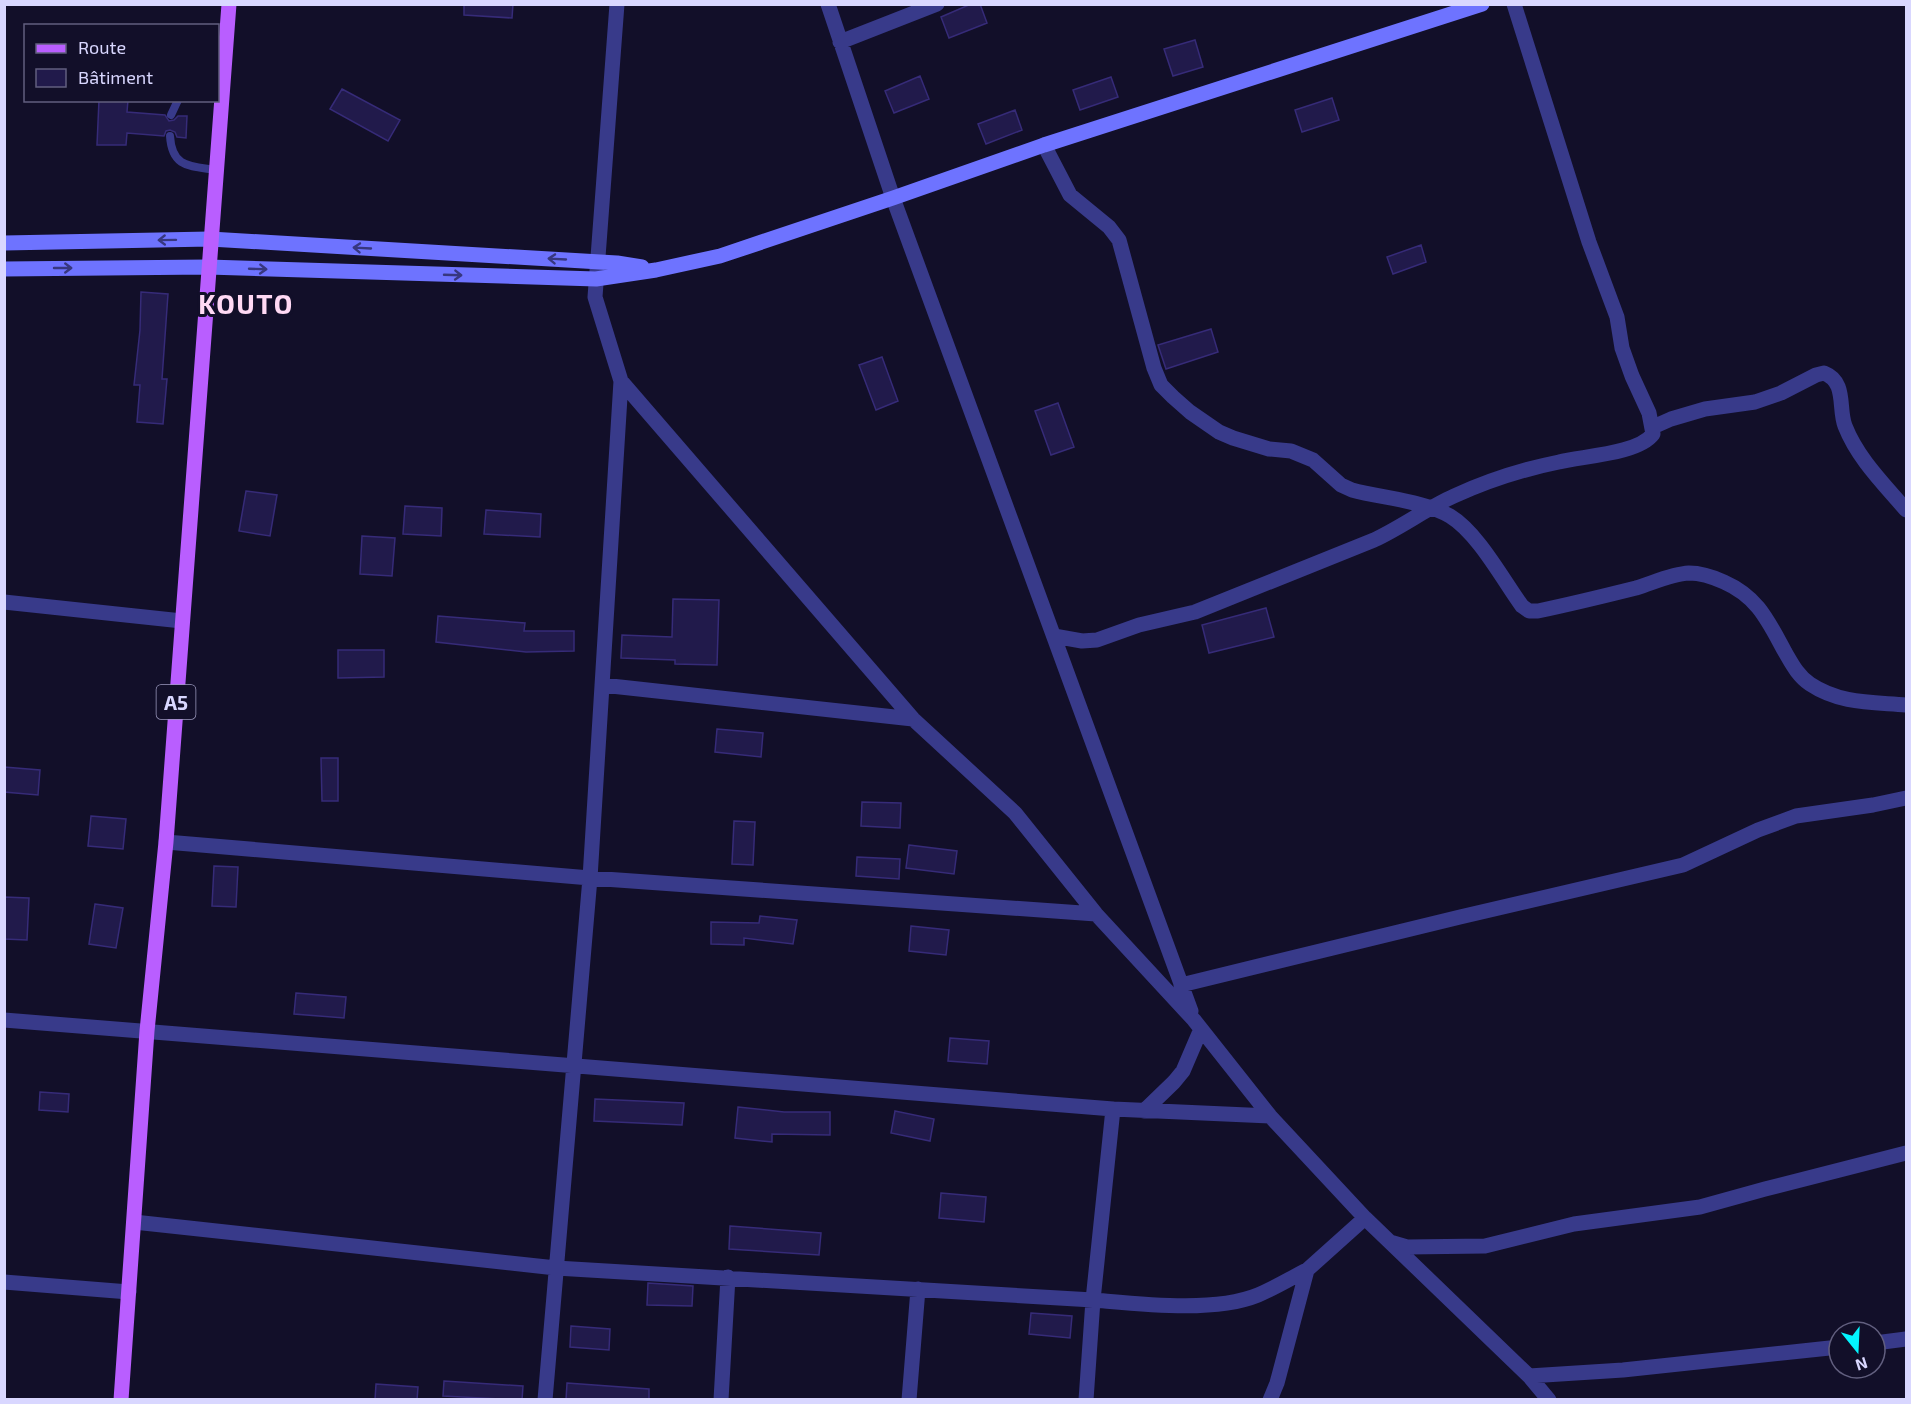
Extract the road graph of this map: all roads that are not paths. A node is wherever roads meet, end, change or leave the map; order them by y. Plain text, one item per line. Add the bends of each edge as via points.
1 (230, 4) edge
2 (617, 4) edge
3 (828, 4) edge
4 (937, 4) edge
5 (1482, 4) edge
6 (1514, 4) edge
7 (840, 42) junction
8 (220, 82) edge
9 (177, 102) edge
10 (171, 115) dead end
11 (170, 136) dead end
12 (1044, 145) junction
13 (216, 170) junction
14 (893, 198) junction
15 (210, 239) junction
16 (4, 243) edge
17 (597, 261) junction
18 (208, 267) junction
19 (4, 269) edge
20 (656, 270) junction
21 (596, 279) junction
22 (621, 381) junction
23 (1653, 428) junction
24 (1431, 508) junction
25 (1906, 510) edge
26 (4, 602) edge
27 (182, 621) junction
28 (1054, 636) junction
29 (602, 685) junction
30 (1906, 705) edge
31 (913, 719) junction
32 (1906, 798) edge
33 (166, 842) junction
34 (590, 878) junction
35 (1096, 914) junction
36 (1181, 985) junction
37 (4, 1020) edge
38 (1197, 1024) junction
39 (147, 1031) junction
40 (575, 1066) junction
41 (1113, 1109) junction
42 (1144, 1111) junction
43 (1270, 1116) junction
44 (1906, 1153) edge
45 (1365, 1218) junction
46 (134, 1222) junction
47 (1390, 1242) junction
48 (556, 1268) junction
49 (1307, 1270) junction
50 (728, 1278) junction
51 (4, 1282) edge
52 (918, 1289) junction
53 (129, 1292) junction
54 (1093, 1300) junction
55 (1906, 1339) edge
56 (1887, 1341) edge
57 (1827, 1348) edge
58 (1529, 1376) junction
59 (121, 1400) edge
60 (545, 1400) edge
61 (721, 1400) edge
62 (909, 1400) edge
63 (1086, 1400) edge
64 (1270, 1400) edge
65 (1549, 1400) edge

1 - 8 main road, A5
2 - 17 street
3 - 7 street
4 - 7 street
5 - 12 main road
6 - 23 street via 1589,242 1617,317 1622,348
7 - 14 street
8 - 13 main road, A5
9 - 10 lane
11 - 13 lane via 176,159
12 - 14 main road
12 - 24 street via 1070,195 1115,233 1154,368 1161,385 1173,397 1219,432 1313,460 1341,485
13 - 15 main road, A5
14 - 20 main road via 720,256
14 - 28 street
15 -> 16 main road
17 -> 15 main road
15 - 18 main road, A5
17 - 20 main road
17 - 21 street
19 -> 18 main road
18 -> 21 main road
18 - 27 main road, A5
20 - 21 main road
21 - 22 street via 595,297
22 - 29 street
22 - 31 street
23 - 24 street via 1648,441 1639,446 1546,465 1455,495
23 - 25 street via 1705,409 1755,402 1824,373 1839,386 1844,423 1862,458
24 - 28 street via 1374,540 1195,612 1097,640
24 - 30 street via 1463,526 1529,611 1677,575 1690,573 1714,578 1754,602 1808,683 1841,698
26 - 27 street
27 - 33 main road, A5
28 - 36 street
29 - 31 street
29 - 34 street
31 - 35 street via 1015,813
32 - 36 street via 1796,816 1683,865
33 - 34 street
33 - 39 main road, A5
34 - 35 street
34 - 40 street
35 - 38 street
36 - 38 street
37 - 39 street
38 - 42 street via 1183,1071
38 - 43 street
39 - 40 street
39 - 46 main road, A5
40 - 41 street
40 - 48 street
41 - 42 street
41 - 54 street
42 - 43 street
43 - 45 street
44 - 47 street via 1701,1207 1574,1224 1485,1246 1407,1247
45 - 47 street
45 - 49 street
46 - 48 street
46 - 53 main road, A5
47 - 58 street
48 - 50 street
48 - 60 street
49 - 54 street via 1256,1296 1222,1303 1163,1306
49 - 64 street
50 - 52 street
50 - 61 street
51 - 53 street
52 - 54 street
52 - 62 street
53 - 59 main road, A5
54 - 63 street
55 - 56 street
57 - 58 street
58 - 65 street

